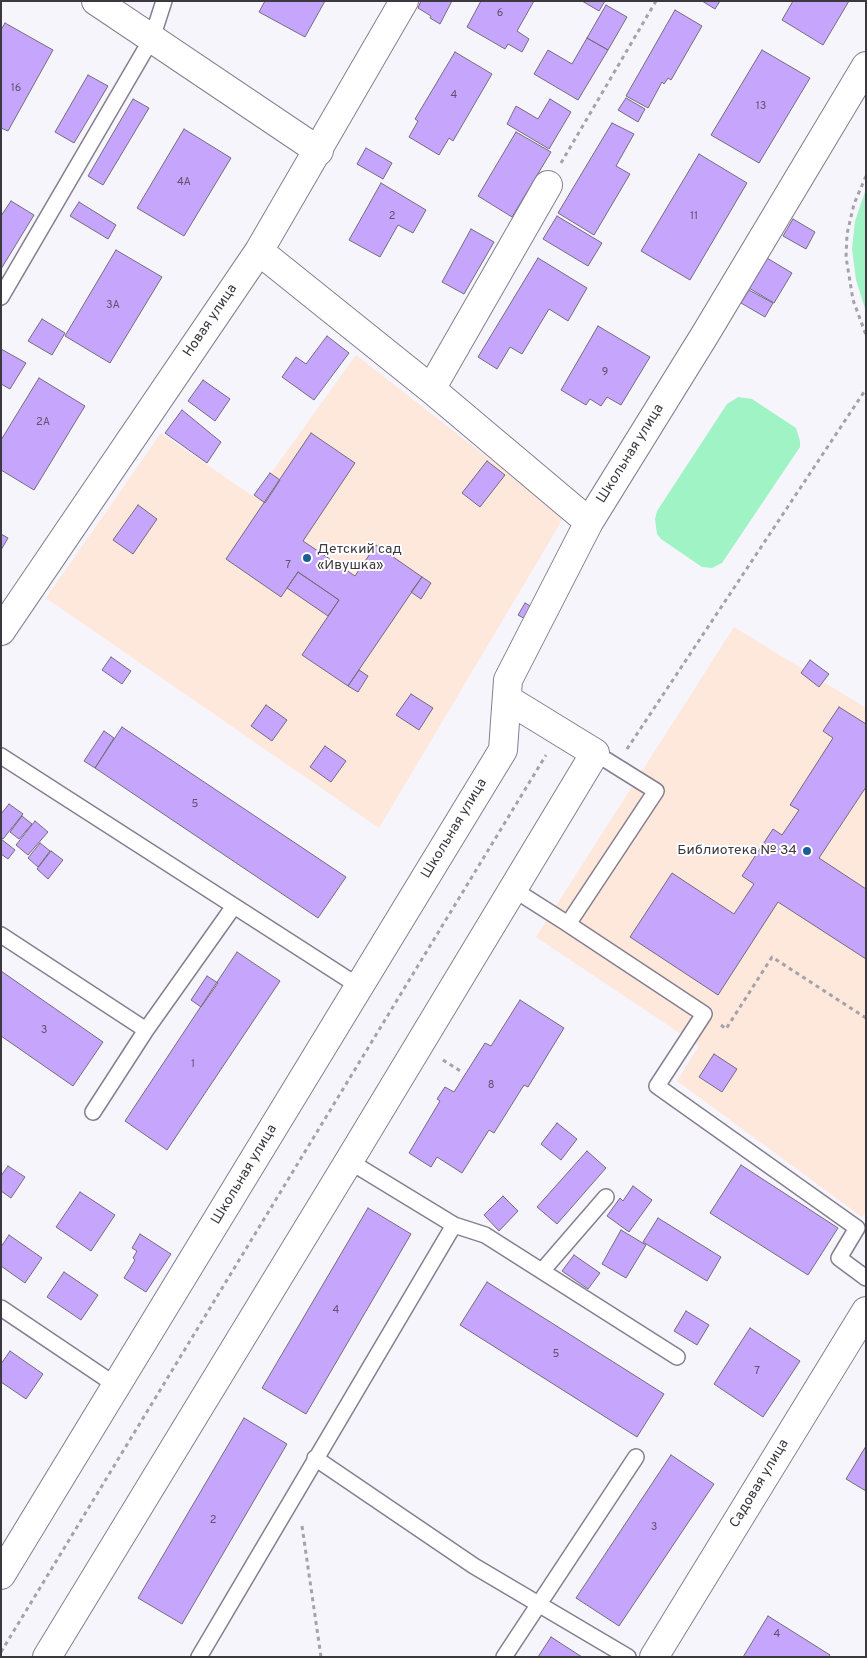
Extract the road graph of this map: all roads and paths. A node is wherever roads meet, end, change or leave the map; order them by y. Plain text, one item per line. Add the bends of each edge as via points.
1 (96, 1) edge
2 (164, 1) edge
3 (404, 1) edge
4 (656, 1) edge
5 (152, 38) junction
6 (866, 66) edge
7 (319, 151) junction
8 (866, 176) edge
9 (548, 185) joint
10 (259, 251) junction
11 (1, 297) edge
12 (866, 336) edge
13 (431, 389) junction
14 (866, 389) edge
15 (589, 522) junction
16 (1, 631) edge
17 (507, 699) junction
18 (560, 732) junction
19 (1, 756) edge
20 (605, 759) junction
21 (513, 888) junction
22 (234, 906) junction
23 (568, 924) junction
24 (1, 935) edge
25 (360, 987) junction
26 (704, 1014) junction
27 (866, 1018) edge
28 (146, 1030) junction
29 (93, 1112) dead end
30 (349, 1161) junction
31 (606, 1197) dead end
32 (454, 1225) junction
33 (542, 1271) junction
34 (866, 1278) edge
35 (1, 1308) edge
36 (866, 1311) edge
37 (677, 1357) dead end
38 (117, 1386) junction
39 (636, 1456) dead end
40 (315, 1458) junction
41 (297, 1490) junction
42 (1, 1575) edge
43 (538, 1605) junction
44 (1, 1652) edge
45 (47, 1657) edge
46 (199, 1657) edge
47 (321, 1657) edge
48 (504, 1657) edge
49 (628, 1657) edge
50 (654, 1657) edge

1 - 5 street
2 - 5 lane
3 - 7 street, Новая улица
4 - 9 path
5 - 7 street
5 - 11 lane
6 - 15 street, Школьная улица
7 - 10 street, Новая улица
8 - 12 path via 846,234 853,300
9 - 13 street
10 - 13 street
10 - 16 street, Новая улица
13 - 15 street
14 - 20 path
15 - 17 street, Школьная улица via 508,680
17 - 18 street
17 - 25 street, Школьная улица via 503,750
18 - 20 street
18 - 44 path
19 - 22 lane
20 - 21 street
20 - 23 lane via 656,791
21 - 23 lane
21 - 30 street
22 - 25 lane
22 - 28 lane
23 - 26 lane
24 - 28 lane
25 - 38 street, Школьная улица
26 - 27 path via 726,1028 772,957
26 - 34 lane via 657,1086 857,1228 839,1258
28 - 29 lane
30 - 32 lane
30 - 45 street
31 - 33 lane
32 - 33 lane via 485,1235
32 - 40 lane
33 - 37 lane
35 - 38 lane
36 - 50 street, Садовая улица
38 - 42 street, Школьная улица
39 - 43 lane
40 - 41 lane
40 - 43 lane via 474,1566
41 - 46 lane
41 - 47 path
43 - 48 lane
43 - 49 lane

